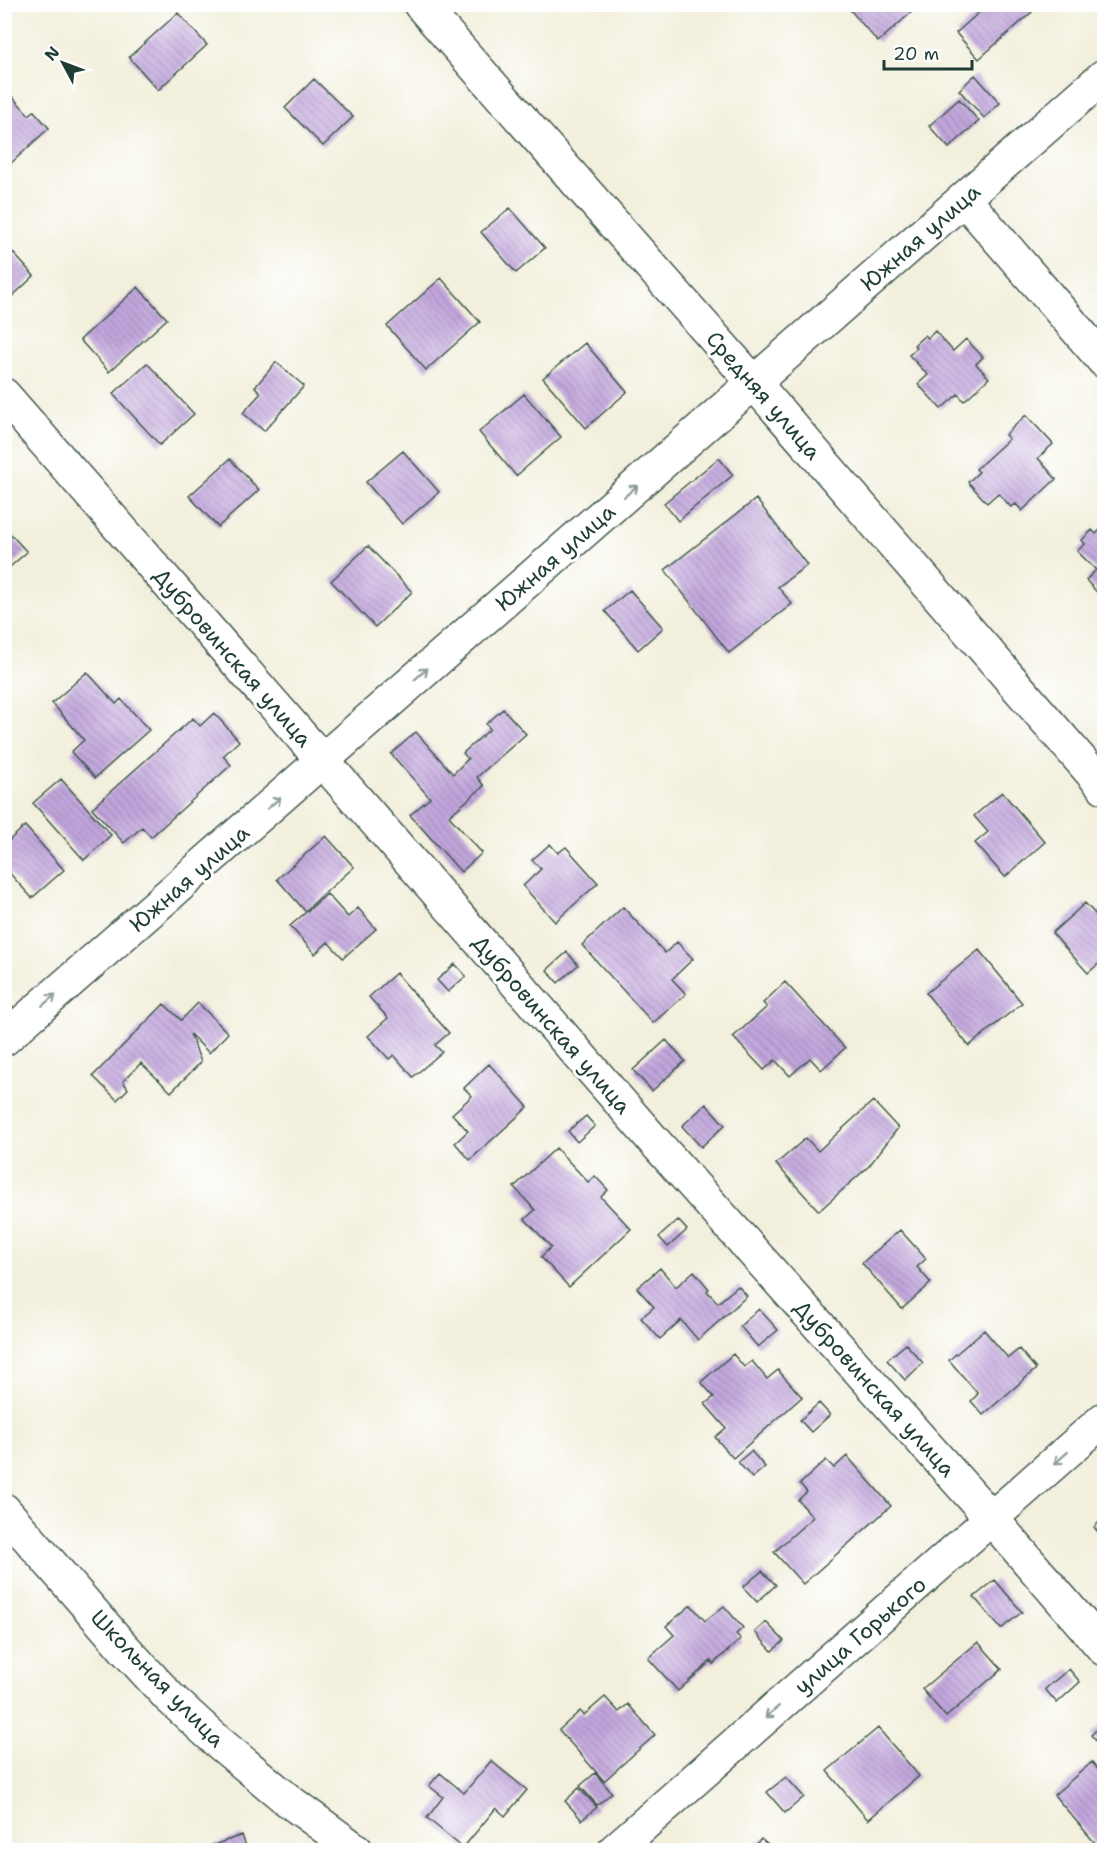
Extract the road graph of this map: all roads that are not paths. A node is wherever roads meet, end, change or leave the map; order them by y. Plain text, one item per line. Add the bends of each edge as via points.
1 (420, 4) edge
2 (1104, 76) edge
3 (964, 199) junction
4 (1104, 361) edge
5 (754, 383) junction
6 (4, 395) edge
7 (323, 760) junction
8 (1104, 787) edge
9 (4, 1039) edge
10 (1104, 1419) edge
11 (4, 1510) edge
12 (992, 1519) junction
13 (1104, 1649) edge
14 (356, 1851) edge
15 (615, 1851) edge

1 - 5 street, Средняя улица
2 - 3 street, Южная улица
3 - 4 street
3 - 5 street, Южная улица
7 -> 5 street, Южная улица
5 - 8 street, Средняя улица
6 - 7 street, Дубровинская улица
9 -> 7 street, Южная улица
7 - 12 street, Дубровинская улица via 662,1150
10 -> 12 street, улица Горького
11 - 14 street, Школьная улица via 169,1697 289,1802
12 - 13 street, Дубровинская улица
12 -> 15 street, улица Горького

